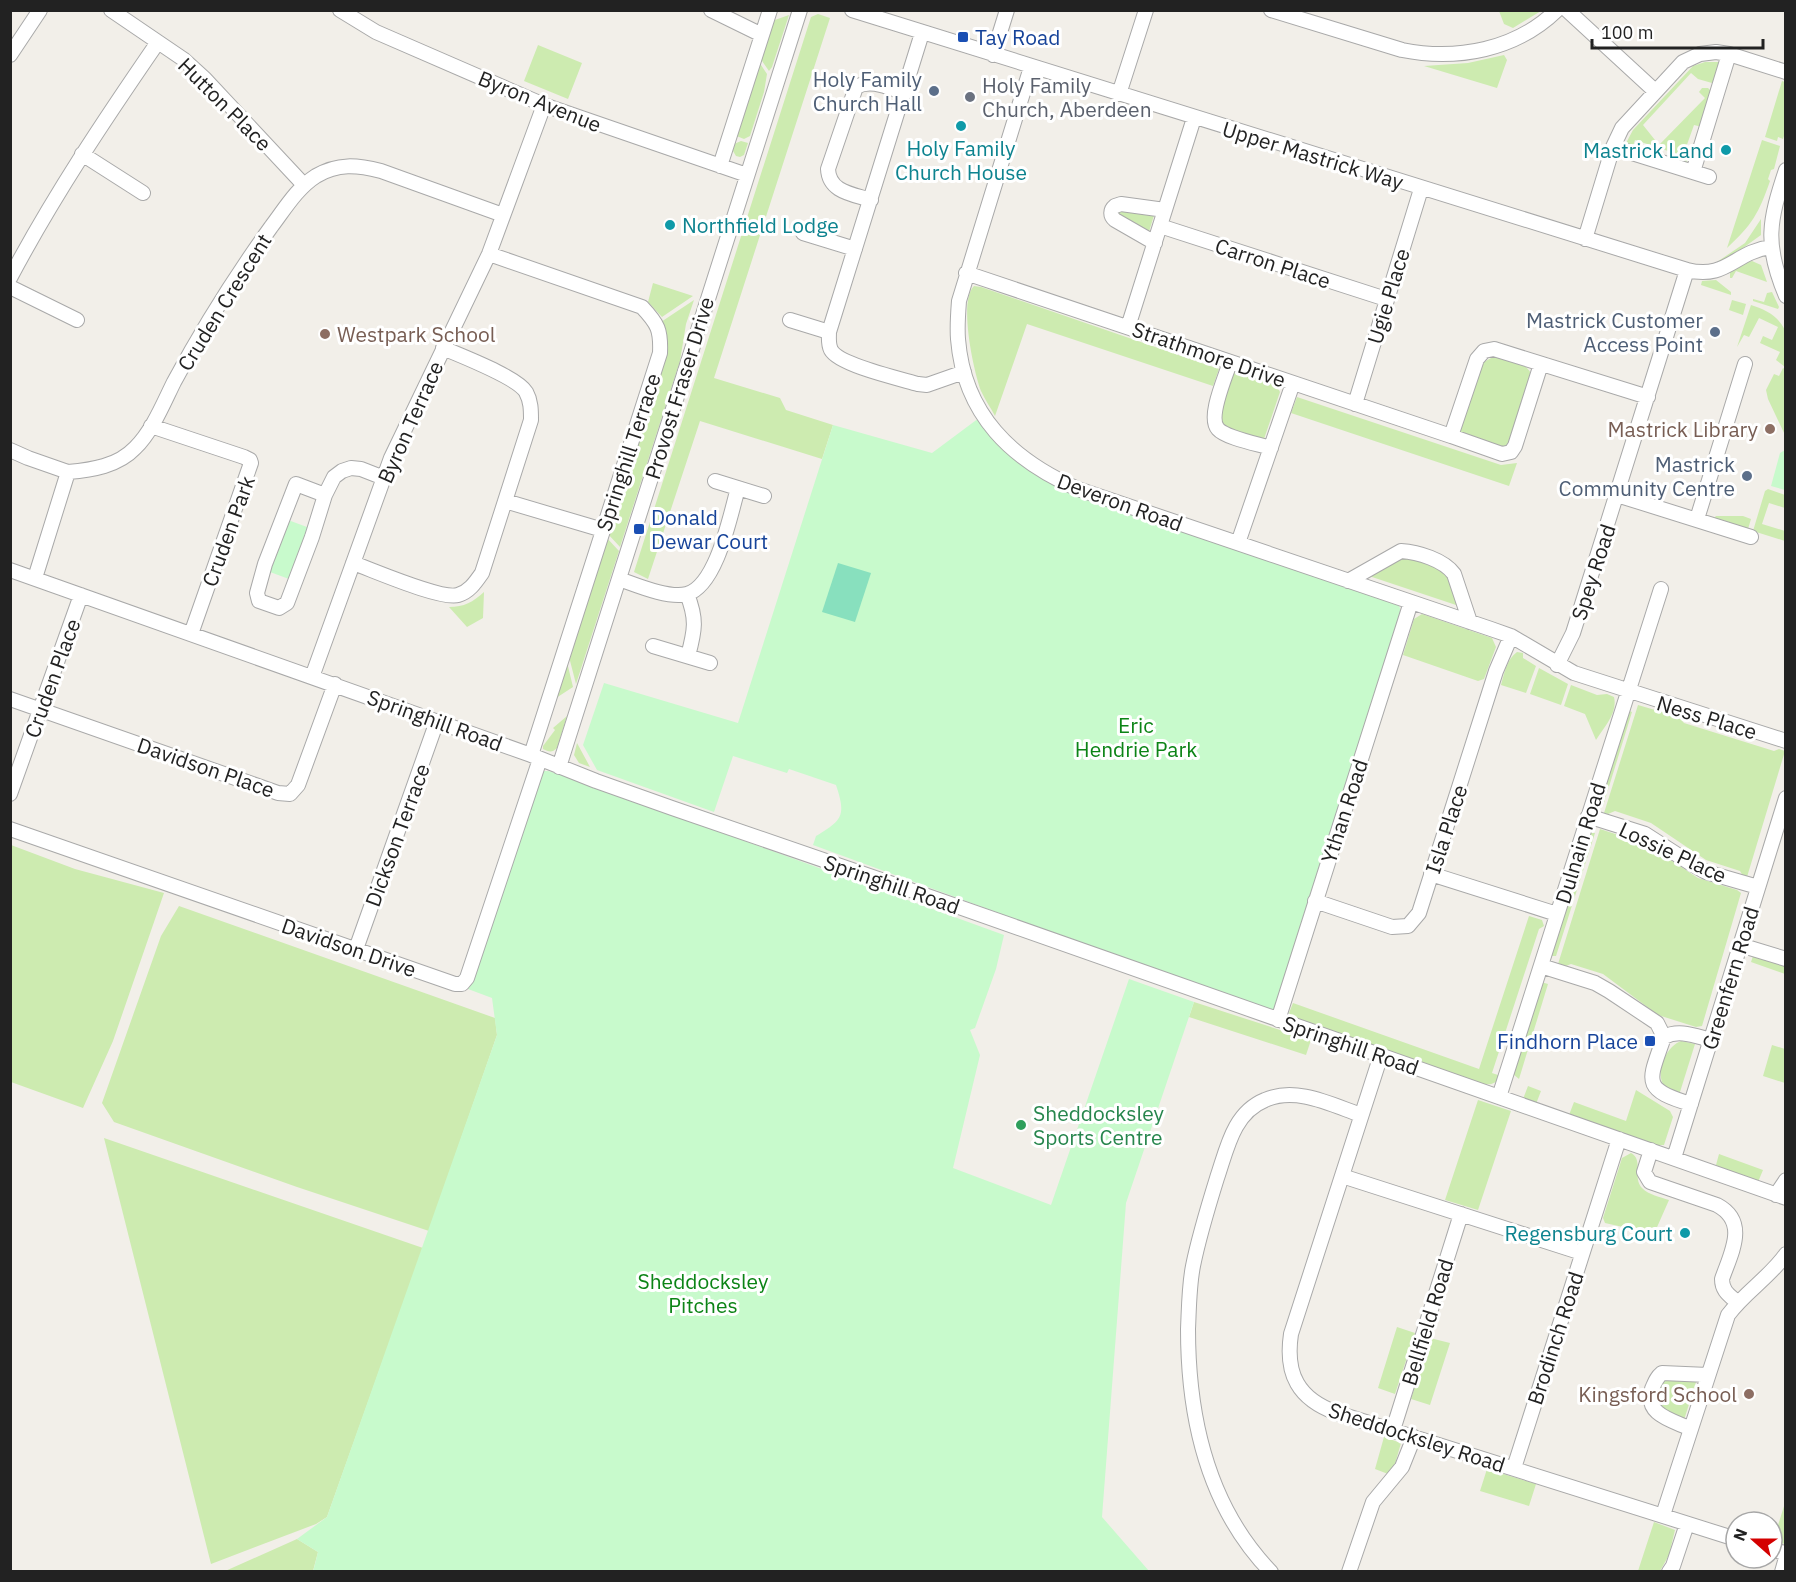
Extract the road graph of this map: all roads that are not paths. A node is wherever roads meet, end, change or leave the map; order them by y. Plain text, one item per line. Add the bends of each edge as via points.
1 (40, 10) edge
2 (111, 10) edge
3 (340, 10) edge
4 (711, 10) edge
5 (770, 10) edge
6 (800, 10) edge
7 (852, 10) edge
8 (1006, 10) edge
9 (1146, 10) edge
10 (1566, 10) edge
11 (1276, 11) edge
12 (1557, 11) edge
13 (922, 33) junction
14 (762, 35) junction
15 (158, 42) junction
16 (1729, 54) junction
17 (10, 55) edge
18 (993, 55) junction
19 (1031, 67) junction
20 (1785, 72) edge
21 (1655, 91) junction
22 (905, 93) junction
23 (1119, 94) junction
24 (544, 105) junction
25 (1194, 118) junction
26 (1613, 147) junction
27 (82, 154) junction
28 (720, 166) junction
29 (1785, 170) edge
30 (1693, 172) junction
31 (747, 175) junction
32 (1709, 177) dead end
33 (304, 185) junction
34 (1421, 189) junction
35 (143, 193) dead end
36 (871, 200) junction
37 (1165, 210) junction
38 (503, 215) junction
39 (1160, 226) junction
40 (803, 233) dead end
41 (1585, 239) junction
42 (1155, 243) junction
43 (1771, 247) junction
44 (855, 249) junction
45 (489, 254) junction
46 (1687, 270) junction
47 (966, 273) junction
48 (10, 278) edge
49 (10, 287) edge
50 (1785, 296) edge
51 (1386, 299) junction
52 (77, 320) dead end
53 (790, 320) dead end
54 (1128, 327) junction
55 (829, 332) junction
56 (443, 348) junction
57 (1230, 362) junction
58 (1541, 364) junction
59 (1744, 364) dead end
60 (964, 372) junction
61 (1293, 383) junction
62 (1648, 397) junction
63 (1355, 404) junction
64 (151, 426) junction
65 (1451, 436) junction
66 (1271, 448) junction
67 (10, 450) edge
68 (68, 472) junction
69 (384, 478) junction
70 (715, 481) dead end
71 (738, 488) junction
72 (325, 495) junction
73 (1617, 495) junction
74 (764, 496) dead end
75 (505, 501) junction
76 (1696, 519) junction
77 (603, 530) junction
78 (1751, 537) dead end
79 (1238, 543) junction
80 (353, 563) junction
81 (10, 570) edge
82 (34, 578) junction
83 (619, 579) junction
84 (1348, 581) junction
85 (1661, 589) dead end
86 (687, 594) junction
87 (81, 595) junction
88 (1411, 603) junction
89 (1470, 622) junction
90 (191, 634) junction
91 (1511, 636) junction
92 (653, 646) dead end
93 (687, 656) junction
94 (710, 663) dead end
95 (1557, 665) junction
96 (312, 677) junction
97 (334, 684) junction
98 (1628, 692) junction
99 (10, 699) edge
100 (41, 710) junction
101 (437, 721) junction
102 (1785, 741) edge
103 (536, 757) junction
104 (559, 767) junction
105 (10, 794) edge
106 (1785, 798) edge
107 (1588, 816) junction
108 (10, 829) edge
109 (1431, 874) junction
110 (1758, 887) junction
111 (1315, 901) junction
112 (1557, 914) junction
113 (1740, 945) junction
114 (356, 949) junction
115 (1785, 959) edge
116 (1541, 966) junction
117 (1278, 1020) junction
118 (1664, 1037) junction
119 (1711, 1040) junction
120 (1381, 1055) junction
121 (1499, 1097) junction
122 (1691, 1104) junction
123 (1361, 1115) junction
124 (1619, 1139) junction
125 (1651, 1150) junction
126 (1674, 1158) junction
127 (1342, 1176) junction
128 (1785, 1180) edge
129 (1781, 1196) edge
130 (1461, 1214) junction
131 (1582, 1253) junction
132 (1785, 1254) edge
133 (1737, 1302) junction
134 (1708, 1375) junction
135 (1691, 1429) junction
136 (1393, 1430) junction
137 (1414, 1437) junction
138 (1514, 1468) junction
139 (1663, 1515) junction
140 (1687, 1524) junction
141 (1724, 1535) edge
142 (1785, 1558) edge
143 (1271, 1572) edge
144 (1349, 1572) edge
145 (1669, 1572) edge
146 (1782, 1572) edge

1 - 17 street
2 - 15 street, Hutton Place
3 - 24 street, Byron Avenue via 376,32
4 - 14 street
5 - 14 street
6 - 31 street, Provost Fraser Drive
7 - 13 street, Upper Mastrick Way
8 - 18 street
9 - 23 street
10 - 21 street
11 - 12 street via 1402,50 1446,55 1480,51 1510,41 1530,32
13 - 18 street, Upper Mastrick Way
13 - 22 street
14 - 28 street
15 - 27 street
15 - 33 street, Hutton Place via 205,79
16 - 20 street
16 - 21 street via 1700,54 1683,62
16 - 30 street
18 - 19 street, Upper Mastrick Way
19 - 23 street, Upper Mastrick Way
19 - 47 street, Deveron Road
21 - 26 street via 1622,128
22 - 36 street
22 - 36 street via 872,83 856,87 838,137 829,178 839,190
23 - 25 street, Upper Mastrick Way
24 - 28 street, Byron Avenue
24 - 38 street, Byron Terrace
25 - 34 street, Upper Mastrick Way
25 - 37 street
26 - 30 street
26 - 41 street
27 - 35 street
27 - 48 street
28 - 31 street, Byron Avenue
29 - 43 street via 1772,216
30 - 32 street
31 - 83 street, Provost Fraser Drive
33 - 38 street, Cruden Crescent via 329,170 344,165 361,166
33 - 64 street, Cruden Crescent via 240,271 202,331
34 - 41 street, Upper Mastrick Way
34 - 51 street, Ugie Place
36 - 44 street
37 - 39 street
37 - 42 street via 1121,204 1111,210 1115,220
38 - 45 street, Byron Terrace
39 - 42 street
39 - 51 street, Carron Place
40 - 44 street
41 - 46 street, Upper Mastrick Way
42 - 54 street
43 - 46 street, Upper Mastrick Way via 1747,253 1720,271 1701,274
43 - 50 street via 1774,269
44 - 55 street
45 - 56 street, Byron Terrace
45 - 77 street, Springhill Terrace via 642,308 656,323 661,337 660,353
46 - 62 street, Spey Road
47 - 54 street, Strathmore Drive
47 - 60 street, Deveron Road via 959,302 958,338
49 - 52 street
51 - 63 street, Ugie Place
53 - 55 street
54 - 57 street, Strathmore Drive
55 - 60 street via 831,350 842,361 918,384 927,385
56 - 69 street, Byron Terrace
56 - 75 street via 515,381 531,404 531,420
57 - 61 street, Strathmore Drive
57 - 66 street via 1214,411 1217,428
58 - 62 street
58 - 65 street via 1494,349 1484,351 1477,359
58 - 65 street, Strathmore Drive via 1511,452 1502,454
59 - 76 street
60 - 79 street, Deveron Road via 975,401 993,429 1023,460 1051,478
61 - 63 street, Strathmore Drive
61 - 66 street
62 - 73 street, Spey Road
63 - 65 street, Strathmore Drive
64 - 68 street, Cruden Crescent via 136,448 115,462
64 - 90 street, Cruden Park via 244,457 251,464
66 - 79 street
67 - 68 street
68 - 82 street
69 - 72 street via 351,468 334,477
69 - 80 street, Byron Terrace
70 - 71 street
71 - 74 street
71 - 86 street via 711,572
72 - 72 street via 287,603 279,608 259,601 257,593 265,564 296,484
73 - 76 street
73 - 95 street, Spey Road via 1574,633
75 - 77 street
75 - 80 street via 482,573 470,589 456,596 438,594
76 - 78 street
77 - 103 street, Springhill Terrace
79 - 84 street, Deveron Road
80 - 96 street, Byron Terrace
81 - 82 street, Springhill Road
82 - 87 street, Springhill Road
83 - 86 street via 668,594
83 - 104 street, Provost Fraser Drive
84 - 88 street, Deveron Road
84 - 89 street via 1401,552 1442,563 1454,574
85 - 98 street, Dulnain Road
86 - 93 street via 695,628
87 - 90 street, Springhill Road
87 - 100 street, Cruden Place
88 - 89 street, Deveron Road
88 - 111 street, Ythan Road
89 - 91 street, Deveron Road
90 - 96 street, Springhill Road
91 - 95 street, Deveron Road
91 - 109 street, Isla Place via 1496,671
92 - 93 street
93 - 94 street
95 - 98 street, Deveron Road
96 - 97 street, Springhill Road
97 - 100 street, Davidson Place via 298,785 290,794
97 - 101 street, Springhill Road
98 - 102 street, Ness Place
98 - 107 street, Dulnain Road
99 - 100 street, Davidson Place
100 - 105 street, Cruden Place
101 - 103 street, Springhill Road
101 - 114 street, Dickson Terrace
103 - 104 street, Springhill Road
103 - 114 street, Davidson Drive via 462,984
104 - 117 street, Springhill Road
106 - 110 street, Greenfern Road
107 - 110 street, Lossie Place via 1645,834 1706,872
107 - 112 street, Dulnain Road
108 - 114 street, Davidson Drive
109 - 111 street, Isla Place via 1419,913 1408,926 1392,927
109 - 112 street
110 - 113 street, Greenfern Road
111 - 117 street, Ythan Road
112 - 116 street, Dulnain Road
113 - 115 street
113 - 119 street, Greenfern Road
116 - 118 street via 1609,991 1657,1023
116 - 121 street, Dulnain Road
117 - 120 street, Springhill Road
118 - 119 street via 1677,1033
118 - 122 street via 1652,1083 1663,1094
119 - 122 street, Greenfern Road
120 - 121 street, Springhill Road
120 - 123 street, Sheddocksley Road
121 - 124 street, Springhill Road
122 - 126 street, Greenfern Road
123 - 127 street, Sheddocksley Road
123 - 143 street via 1293,1095 1265,1100 1246,1113 1232,1134 1192,1267 1189,1372 1200,1438 1220,1501 1242,1538
124 - 125 street, Springhill Road
124 - 131 street, Brodinch Road
125 - 126 street, Springhill Road
125 - 133 street via 1644,1173 1650,1182 1718,1205 1733,1219 1735,1240 1722,1285
126 - 129 street, Springhill Road
127 - 130 street
127 - 136 street, Sheddocksley Road via 1291,1334 1291,1370 1308,1398 1322,1407
128 - 129 street, Springhill Road
130 - 131 street
130 - 136 street, Bellfield Road
131 - 138 street, Brodinch Road
132 - 133 street
133 - 134 street via 1728,1315
134 - 135 street
134 - 135 street via 1662,1373 1656,1378 1650,1397 1656,1412
135 - 139 street
136 - 137 street, Sheddocksley Road
137 - 138 street, Sheddocksley Road
137 - 144 street via 1402,1467 1373,1502
138 - 139 street, Sheddocksley Road
139 - 140 street, Sheddocksley Road
140 - 141 street, Sheddocksley Road
140 - 145 street
142 - 146 street

